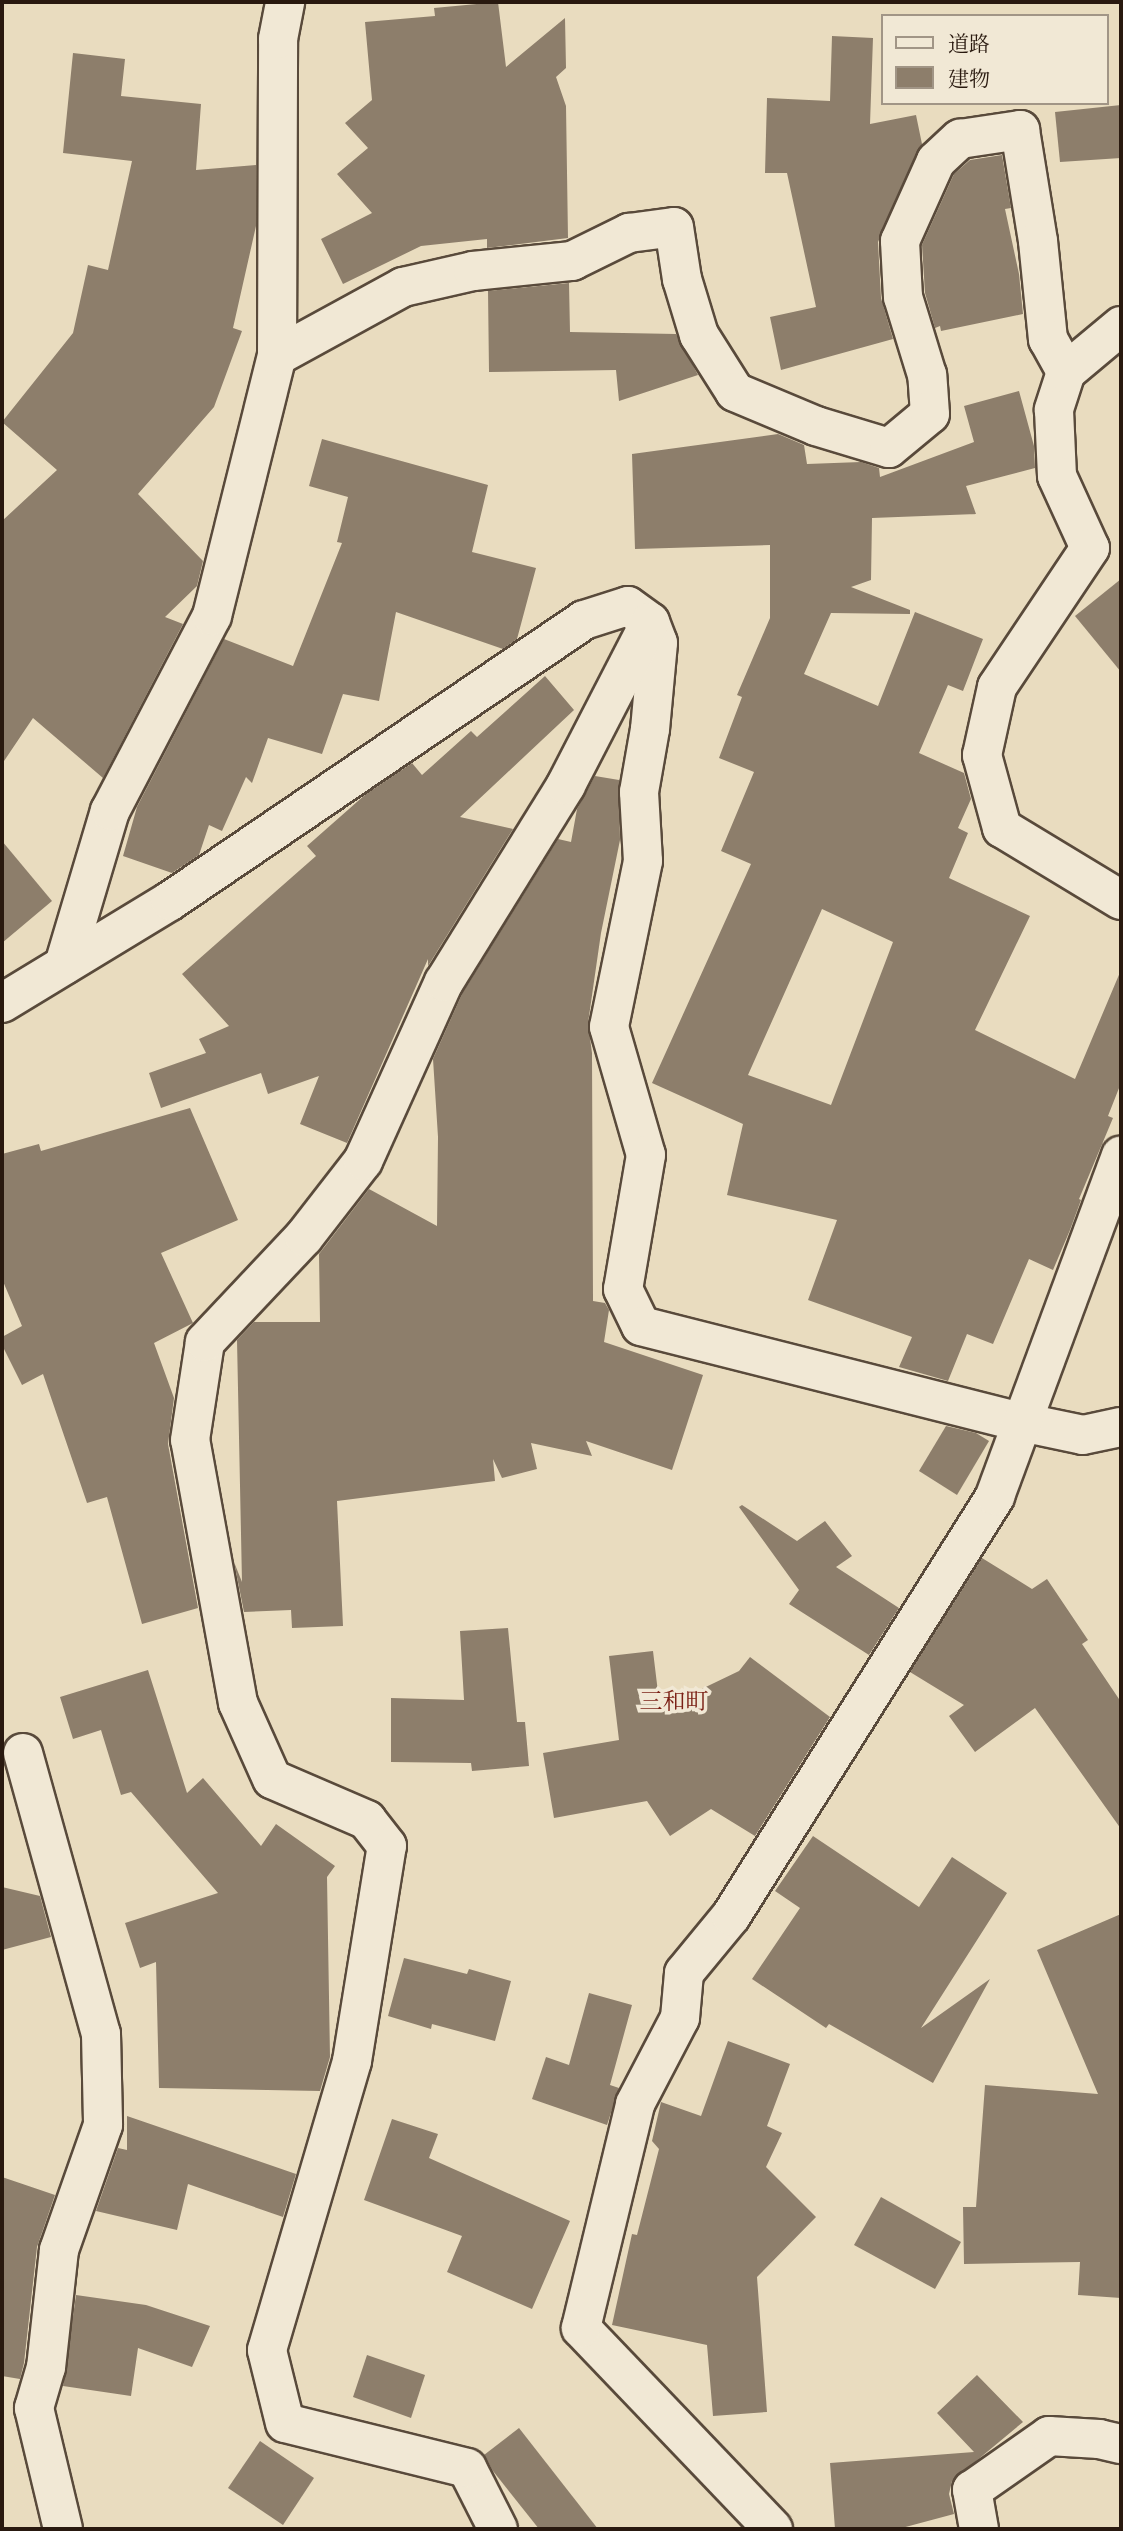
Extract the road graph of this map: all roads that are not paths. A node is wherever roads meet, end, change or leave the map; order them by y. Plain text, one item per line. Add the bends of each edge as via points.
1 (285, 2) edge
2 (1121, 326) edge
3 (277, 356) junction
4 (1066, 372) junction
5 (650, 622) junction
6 (1121, 900) edge
7 (64, 965) junction
8 (2, 1003) edge
9 (1121, 1156) edge
10 (1021, 1422) junction
11 (1121, 1427) edge
12 (23, 1753) dead end
13 (1121, 2444) edge
14 (63, 2529) edge
15 (498, 2529) edge
16 (773, 2529) edge
17 (979, 2529) edge

1 - 3 street via 278,52
2 - 4 street
3 - 4 street via 403,287 473,271 572,261 629,233 674,227 682,279 699,335 735,392 816,426 889,448 930,414 927,375 902,297 900,241 936,161 960,139 1020,130 1048,339
3 - 7 street via 212,616 110,811
4 - 6 street via 1054,410 1057,476 1090,548 997,687 982,755 1002,828
5 - 7 street via 628,606 584,620 170,901
5 - 10 street via 658,643 639,793 643,861 609,1027 646,1155 622,1289 642,1326
5 - 15 street via 566,785 444,982 363,1161 304,1237 205,1342 190,1440 238,1703 272,1779 367,1820 387,1846 352,2061 267,2350 285,2423 467,2468
7 - 8 street
9 - 10 street
10 - 11 street via 1083,1435
10 - 16 street via 995,1496 731,1916 684,1973 680,2018 635,2104 581,2329
12 - 14 street via 101,2034 103,2124 60,2250 46,2367 34,2408
13 - 17 street via 1049,2436 972,2490

